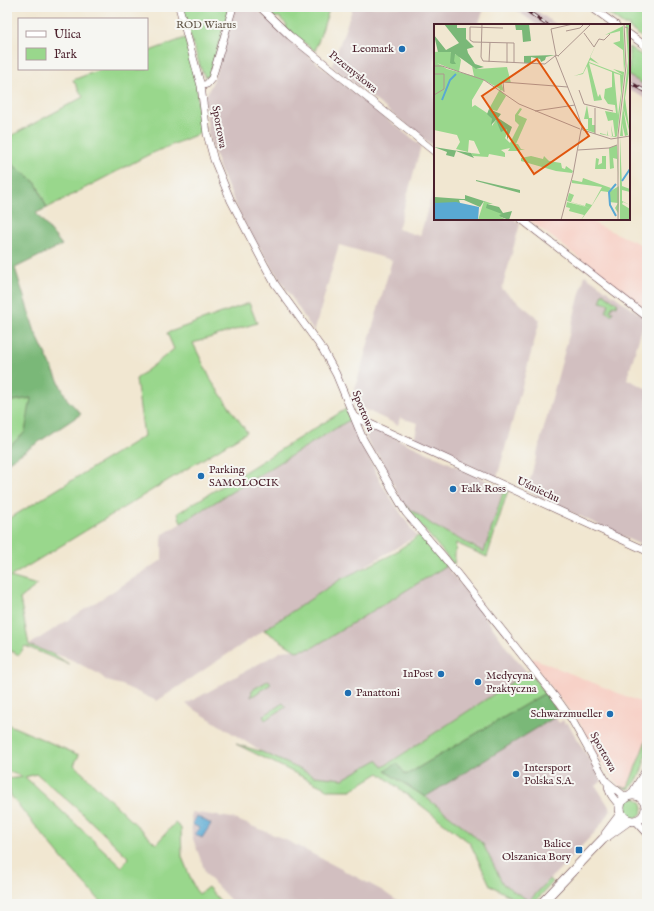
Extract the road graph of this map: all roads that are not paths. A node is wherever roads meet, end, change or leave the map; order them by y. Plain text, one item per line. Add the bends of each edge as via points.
1 (179, 7) edge
2 (233, 7) edge
3 (260, 7) edge
4 (591, 7) edge
5 (615, 24) edge
6 (630, 35) edge
7 (647, 47) edge
8 (201, 86) junction
9 (434, 151) edge
10 (522, 220) edge
11 (647, 317) edge
12 (355, 417) junction
13 (647, 551) edge
14 (647, 771) edge
15 (608, 784) junction
16 (629, 796) junction
17 (642, 799) junction
18 (620, 810) junction
19 (646, 817) edge
20 (632, 821) junction
21 (647, 834) edge
22 (603, 839) junction
23 (541, 904) edge

1 - 8 street, Sportowa
2 - 8 street via 212,78
3 - 9 street, Przemysłowa via 290,36
4 - 5 street
6 - 7 street
8 - 12 street, Sportowa via 207,134 220,177 231,201 276,284 323,350
10 - 11 street
12 - 13 street, Uśmiechu
12 - 15 street, Sportowa via 363,439 406,513 560,703
14 - 16 main road
14 - 17 main road
15 - 16 street, Sportowa
15 - 18 street, Sportowa via 608,789
16 - 17 main road
16 - 18 main road
17 - 19 main road via 646,806
18 - 20 main road
18 - 22 main road
19 - 20 main road
20 - 21 street
20 - 22 main road
22 - 23 main road

